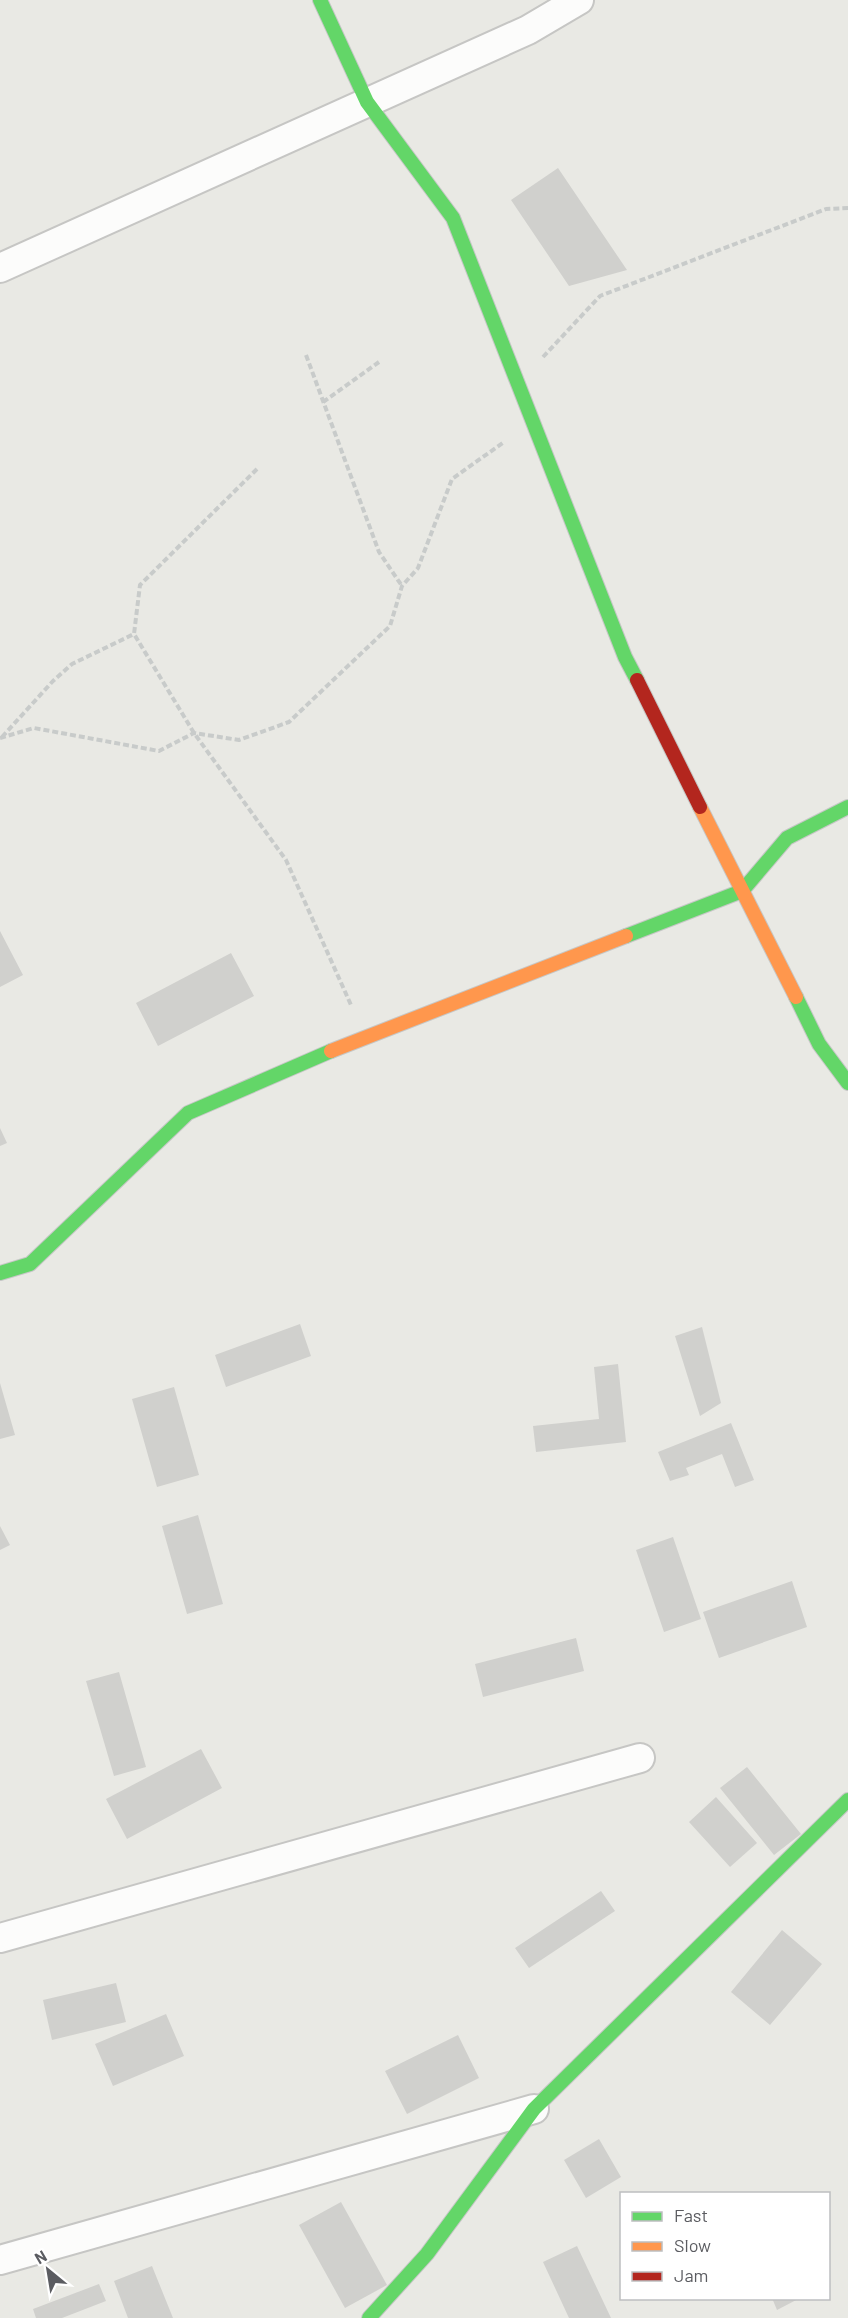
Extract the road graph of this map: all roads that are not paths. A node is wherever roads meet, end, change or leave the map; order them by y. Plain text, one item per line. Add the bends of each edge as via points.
1 (320, 0) edge
2 (579, 0) edge
3 (367, 102) junction
4 (0, 268) edge
5 (848, 807) edge
6 (742, 891) junction
7 (848, 1083) edge
8 (0, 1273) edge
9 (640, 1758) dead end
10 (848, 1800) edge
11 (0, 1938) edge
12 (534, 2109) junction
13 (0, 2260) edge
14 (369, 2318) edge

1 - 3 street
2 - 3 street via 528,30
3 - 4 street
3 - 6 street via 453,218 625,657
5 - 6 street via 787,838
6 - 7 street via 819,1044
6 - 8 street via 365,1036 188,1113 30,1264
9 - 11 street
10 - 12 street
12 - 13 street
12 - 14 street via 427,2254

